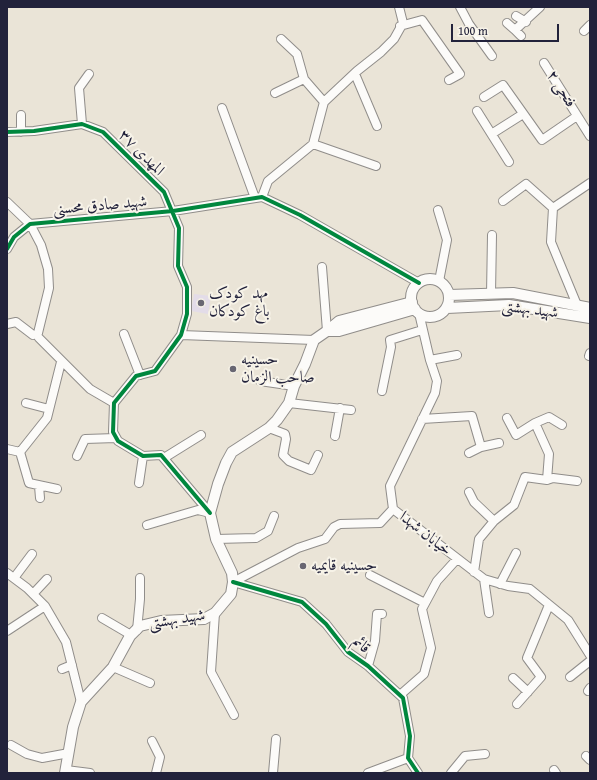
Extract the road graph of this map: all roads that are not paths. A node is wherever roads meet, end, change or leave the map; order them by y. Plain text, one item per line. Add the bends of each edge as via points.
1 (400, 7) edge
2 (460, 7) edge
3 (540, 7) edge
4 (516, 16) dead end
5 (526, 22) junction
6 (507, 23) dead end
7 (590, 25) edge
8 (400, 26) junction
9 (515, 30) junction
10 (584, 31) dead end
11 (521, 36) dead end
12 (281, 39) dead end
13 (492, 56) dead end
14 (544, 63) dead end
15 (89, 74) dead end
16 (355, 74) junction
17 (304, 79) junction
18 (448, 80) dead end
19 (275, 92) dead end
20 (484, 97) dead end
21 (324, 102) junction
22 (222, 108) dead end
23 (477, 111) dead end
24 (523, 114) junction
25 (21, 115) dead end
26 (577, 116) junction
27 (82, 124) junction
28 (377, 126) dead end
29 (7, 132) edge
30 (21, 132) junction
31 (493, 133) junction
32 (590, 136) edge
33 (313, 144) junction
34 (509, 162) dead end
35 (376, 166) dead end
36 (590, 183) edge
37 (259, 198) junction
38 (503, 200) dead end
39 (7, 202) edge
40 (553, 208) junction
41 (438, 210) dead end
42 (173, 211) junction
43 (30, 224) junction
44 (492, 235) dead end
45 (7, 249) edge
46 (322, 267) dead end
47 (439, 281) junction
48 (419, 283) junction
49 (491, 294) junction
50 (449, 295) junction
51 (577, 305) junction
52 (415, 308) junction
53 (447, 308) junction
54 (590, 308) edge
55 (590, 318) edge
56 (7, 324) edge
57 (422, 330) junction
58 (327, 332) junction
59 (124, 334) dead end
60 (37, 335) junction
61 (181, 335) junction
62 (314, 340) junction
63 (457, 355) dead end
64 (430, 360) junction
65 (61, 362) junction
66 (140, 375) junction
67 (260, 381) dead end
68 (294, 386) junction
69 (382, 392) dead end
70 (26, 403) dead end
71 (114, 403) junction
72 (289, 403) junction
73 (340, 408) junction
74 (49, 409) junction
75 (351, 410) dead end
76 (507, 418) dead end
77 (422, 420) junction
78 (535, 424) junction
79 (562, 425) dead end
80 (268, 428) junction
81 (201, 435) dead end
82 (335, 436) dead end
83 (116, 438) junction
84 (499, 443) dead end
85 (481, 447) junction
86 (7, 449) edge
87 (20, 452) junction
88 (469, 453) dead end
89 (318, 455) dead end
90 (77, 456) dead end
91 (143, 456) junction
92 (164, 458) junction
93 (547, 480) junction
94 (577, 481) dead end
95 (139, 483) dead end
96 (39, 486) junction
97 (57, 489) dead end
98 (469, 492) dead end
99 (40, 498) dead end
100 (393, 509) junction
101 (210, 512) junction
102 (274, 516) dead end
103 (494, 521) junction
104 (147, 525) dead end
105 (216, 539) junction
106 (516, 553) dead end
107 (32, 554) dead end
108 (457, 559) junction
109 (474, 572) junction
110 (370, 575) dead end
111 (10, 576) edge
112 (140, 578) dead end
113 (484, 579) junction
114 (47, 580) dead end
115 (233, 582) junction
116 (500, 584) junction
117 (33, 594) junction
118 (425, 603) junction
119 (549, 605) junction
120 (45, 606) junction
121 (215, 613) junction
122 (490, 613) dead end
123 (382, 614) dead end
124 (102, 618) dead end
125 (7, 631) edge
126 (134, 632) junction
127 (589, 652) edge
128 (590, 661) edge
129 (72, 665) junction
130 (368, 666) junction
131 (113, 667) junction
132 (62, 669) dead end
133 (570, 677) dead end
134 (513, 678) dead end
135 (150, 683) dead end
136 (528, 692) junction
137 (400, 695) junction
138 (81, 702) junction
139 (517, 704) dead end
140 (234, 715) dead end
141 (276, 739) dead end
142 (152, 741) dead end
143 (11, 745) dead end
144 (69, 753) junction
145 (485, 754) dead end
146 (408, 758) junction
147 (65, 772) edge
148 (90, 773) edge
149 (156, 773) edge
150 (273, 773) edge
151 (368, 773) edge
152 (418, 773) edge
153 (451, 773) edge

1 - 8 street
2 - 13 street via 468,24
3 - 5 street
4 - 5 street
5 - 9 street
6 - 9 street
7 - 10 street
8 - 16 street via 394,40
8 - 18 street via 422,20 460,74
9 - 11 street
12 - 17 street via 297,54
14 - 26 street, فتحی ۲
15 - 27 street via 79,88
16 - 21 street
16 - 28 street
17 - 19 street
17 - 21 street
20 - 24 street via 503,85
21 - 33 street
22 - 37 street
23 - 31 street
24 - 26 street via 542,140
24 - 31 street
25 - 30 street
26 - 32 street, فتحی ۲
27 - 30 street, المهدی ۳۷
27 - 42 street, المهدی ۳۷ via 103,132 164,192
29 - 30 street, المهدی ۳۷
31 - 34 street
33 - 35 street
33 - 37 street via 268,181
36 - 40 street
37 - 42 street, شهید صادق محسنی
37 - 48 street via 300,215
38 - 40 street via 526,184
39 - 43 street
40 - 51 street via 551,242
41 - 47 street via 447,240
42 - 43 street, شهید صادق محسنی
42 - 61 street, المهدی ۳۷ via 179,228 178,266 187,288 187,314
43 - 45 street via 14,237
43 - 60 street via 42,245 48,268 49,288
44 - 49 street
46 - 58 street
47 - 48 main road via 429,279
47 - 50 main road
48 - 52 main road via 412,295
49 - 50 main road, شهید بهشتی
49 - 51 main road, شهید بهشتی via 513,294
50 - 53 main road
51 - 54 main road, شهید بهشتی
52 - 53 main road via 425,316 437,316
52 - 57 street
52 - 58 main road via 339,321
53 - 55 main road, شهید بهشتی via 509,304
56 - 60 street via 16,322
57 - 64 street
57 - 69 street via 390,340 391,347
58 - 62 main road
59 - 66 street
60 - 65 street
61 - 62 street
61 - 66 street, المهدی ۳۷ via 155,371
62 - 68 main road
63 - 64 street
64 - 77 street via 437,381 435,393
65 - 71 street via 90,389
65 - 74 street
66 - 71 street via 136,376
67 - 68 street
68 - 72 main road
70 - 74 street
71 - 83 street via 112,432
72 - 73 street
72 - 80 main road
73 - 75 street
73 - 82 street
74 - 87 street via 46,418
76 - 78 street via 516,435
77 - 85 street via 472,416
77 - 100 street via 390,486
78 - 79 street via 549,417
78 - 93 street via 549,454
80 - 89 street via 285,434 283,455 289,461 311,470
80 - 101 main road via 232,452 218,484
81 - 92 street
83 - 90 street via 85,439
83 - 91 street
84 - 85 street
85 - 88 street
86 - 87 street
87 - 96 street via 29,484
91 - 92 street via 161,454
91 - 95 street
92 - 101 street
93 - 94 street via 553,478
93 - 103 street via 525,477 514,505
96 - 97 street
96 - 99 street
98 - 103 street via 474,502
100 - 108 street, خیابان شهدا
100 - 115 street via 380,523 340,524 334,527 325,539 298,548
101 - 104 street via 198,510
101 - 105 main road
102 - 105 street via 268,531 256,538
103 - 109 street via 479,539
105 - 115 main road via 232,573
106 - 116 street
107 - 111 street
108 - 109 street, خیابان شهدا
108 - 118 street via 437,581
109 - 113 street, خیابان شهدا
110 - 118 street
111 - 117 street
112 - 126 street via 140,599
113 - 116 street, خیابان شهدا
113 - 122 street
114 - 117 street
115 - 121 main road, شهید بهشتی via 231,594
115 - 130 street, قائم via 302,602 326,624 348,652
116 - 119 street, خیابان شهدا via 530,589
117 - 120 street
118 - 137 street via 422,609 430,648 424,674
119 - 127 street, خیابان شهدا via 568,620
119 - 136 street via 527,658 541,678
120 - 125 street
120 - 129 street via 66,642
121 - 126 main road, شهید بهشتی via 204,619 161,621 140,626
121 - 140 street via 211,672
123 - 130 street via 377,614 375,641
124 - 126 street
126 - 131 main road, شهید بهشتی
128 - 133 street
129 - 132 street
129 - 138 street
130 - 137 street, قائم
131 - 135 street
131 - 138 main road, شهید بهشتی
134 - 136 street
136 - 139 street
137 - 146 street via 403,698 410,736
138 - 144 main road, شهید بهشتی via 72,726
141 - 150 street
142 - 149 street via 160,757
143 - 144 street via 27,754 42,758
144 - 147 main road, شهید بهشتی
145 - 153 street via 465,756
146 - 151 street
146 - 152 street
147 - 148 street

